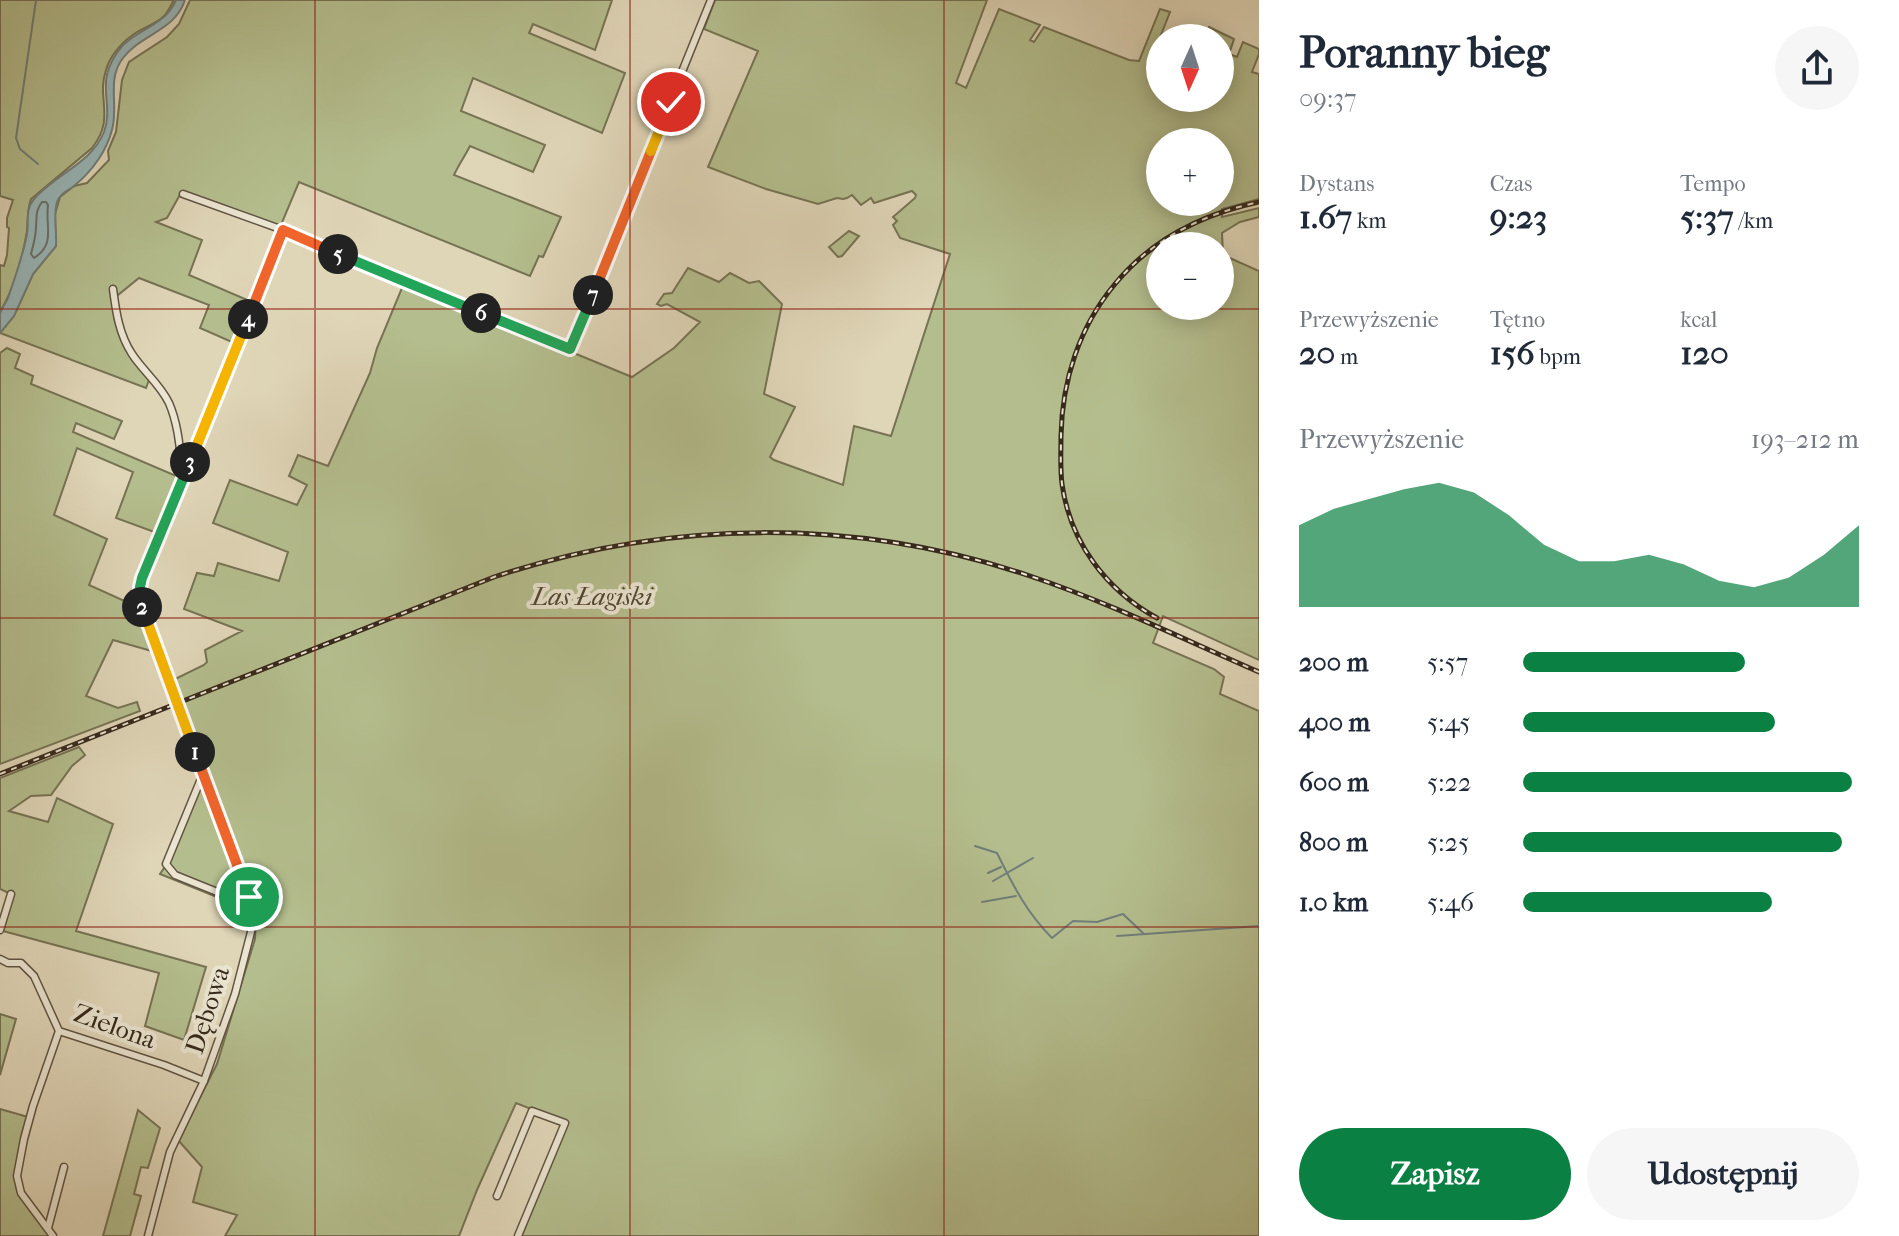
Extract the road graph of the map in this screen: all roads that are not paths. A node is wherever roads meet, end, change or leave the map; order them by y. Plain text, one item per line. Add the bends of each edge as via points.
1 (711, 0) edge
2 (183, 194) dead end
3 (283, 230) junction
4 (113, 289) dead end
5 (183, 477) junction
6 (203, 774) junction
7 (11, 894) dead end
8 (252, 906) junction
9 (0, 930) edge
10 (0, 959) edge
11 (59, 1031) junction
12 (204, 1081) junction
13 (64, 1167) dead end
14 (497, 1196) dead end
15 (48, 1228) junction
16 (53, 1236) edge
17 (148, 1236) edge
18 (518, 1236) edge

1 - 3 street via 570,349
2 - 3 street
3 - 5 street, Dębowa
4 - 5 street via 129,348 173,415
5 - 6 street, Dębowa via 140,587 144,615
6 - 8 street, Dębowa
6 - 8 street via 166,864 175,875
7 - 9 street
8 - 12 street, Dębowa via 250,941
10 - 11 street, Zielona via 21,963 30,971
11 - 12 street, Zielona
11 - 15 street via 33,1106 17,1176 21,1193
12 - 17 street, Dębowa via 170,1152
13 - 15 street
14 - 18 street via 532,1111 565,1123
15 - 16 street

